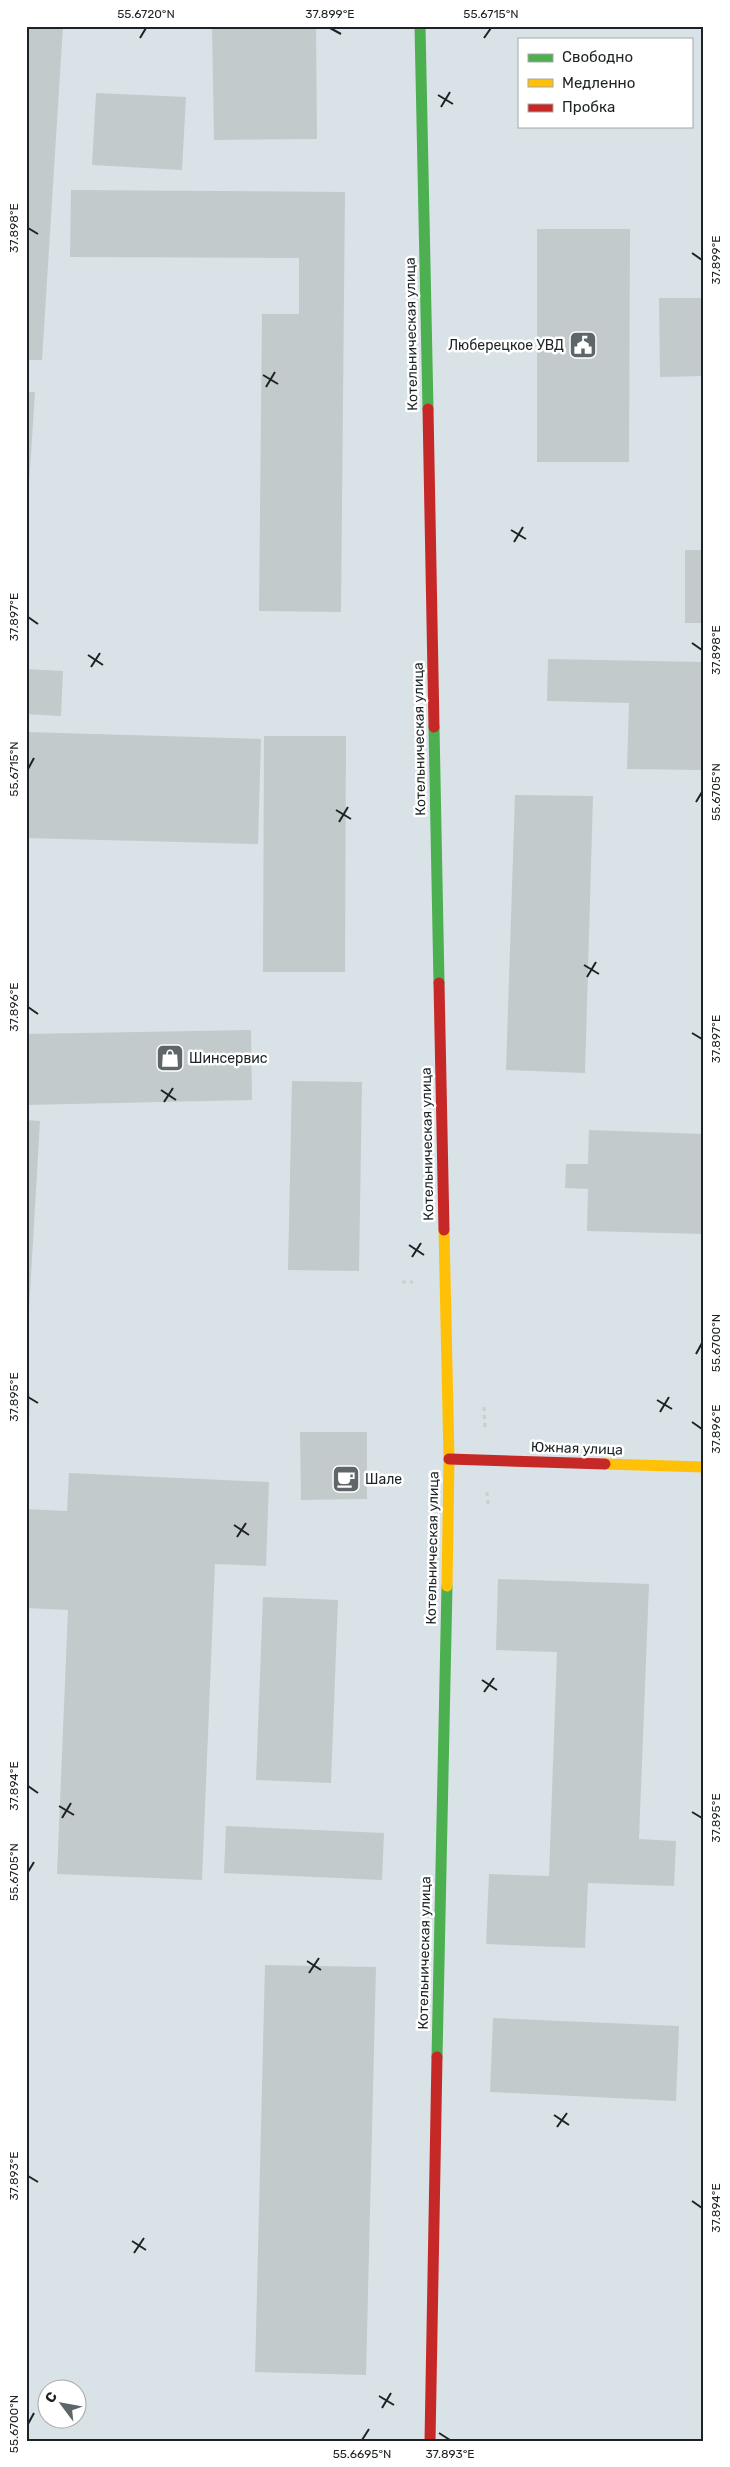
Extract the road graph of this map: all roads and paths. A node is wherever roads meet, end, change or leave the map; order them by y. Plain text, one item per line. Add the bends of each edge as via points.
1 (420, 26) edge
2 (449, 1459) junction
3 (704, 1467) edge
4 (430, 2441) edge

1 - 2 street, Котельническая улица
2 - 3 street, Южная улица
2 - 4 street, Котельническая улица

